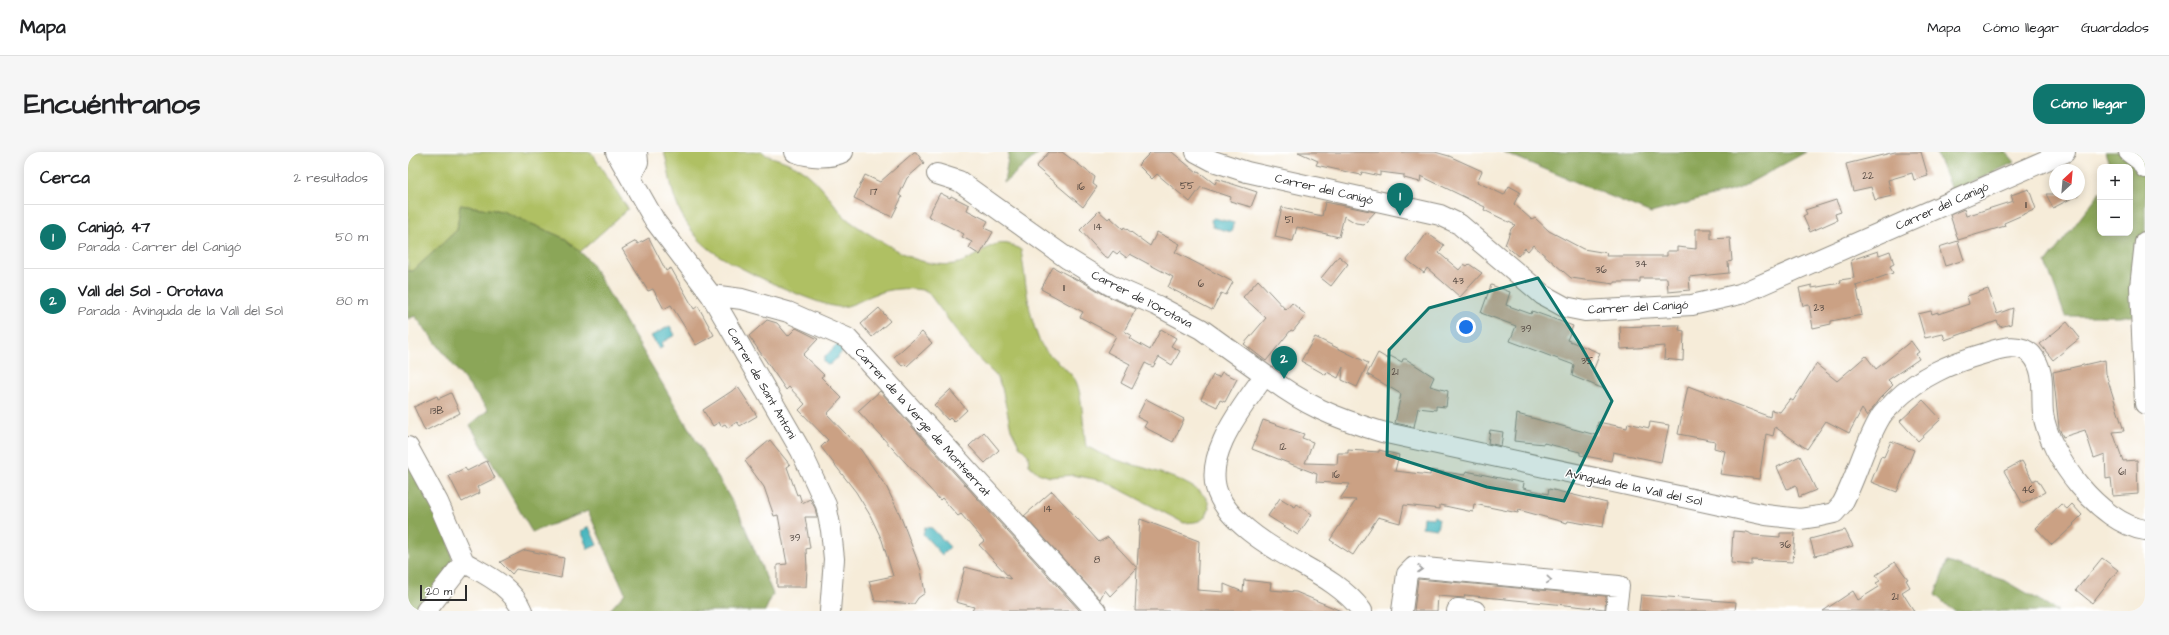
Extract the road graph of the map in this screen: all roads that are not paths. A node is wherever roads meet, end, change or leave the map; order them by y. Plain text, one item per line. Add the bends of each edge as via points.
1 (616, 152) edge
2 (637, 152) edge
3 (795, 152) edge
4 (843, 152) edge
5 (1196, 152) edge
6 (2065, 152) edge
7 (2129, 152) edge
8 (2145, 168) edge
9 (937, 174) dead end
10 (631, 177) junction
11 (2145, 242) edge
12 (711, 295) junction
13 (2144, 326) edge
14 (1265, 375) junction
15 (2145, 404) edge
16 (408, 447) edge
17 (2145, 530) edge
18 (464, 562) junction
19 (426, 611) edge
20 (522, 611) edge
21 (830, 611) edge
22 (1096, 611) edge
23 (1362, 611) edge
24 (1402, 611) edge
25 (1457, 611) edge
26 (1475, 611) edge
27 (1616, 611) edge

1 - 10 street, Carrer de Sant Antoni
2 - 10 street via 638,162
3 - 4 street via 826,156
5 - 6 street, Carrer del Canigó via 1213,161 1246,172 1440,215 1459,224 1543,295 1565,307 1585,311 1692,305 1740,294
7 - 8 street via 2141,161
9 - 14 street, Carrer de l'Orotava via 959,181 1068,260 1110,285 1201,329
10 - 12 street, Carrer de Sant Antoni via 655,221
11 - 13 street via 2140,287
12 - 21 street, Carrer de Sant Antoni via 801,451 826,505 832,530 834,559
12 - 22 street, Carrer de la Verge de Montserrat via 742,299 788,312 847,338
13 - 15 street
14 - 17 street, Avinguda de la Vall del Sol via 1320,411 1382,432 1766,515 1800,519 1834,513 1842,504 1881,416 1920,379 1954,363 1998,349 2024,349 2032,355 2040,368 2043,413 2051,440 2065,467 2088,495 2121,522
14 - 23 street via 1223,440 1217,460 1215,481 1220,498 1233,515 1255,535 1324,578 1354,600
16 - 18 street via 446,519
18 - 19 street
18 - 20 street via 499,583 518,601
24 -> 27 street via 1407,574 1414,568 1619,586
25 - 26 street

